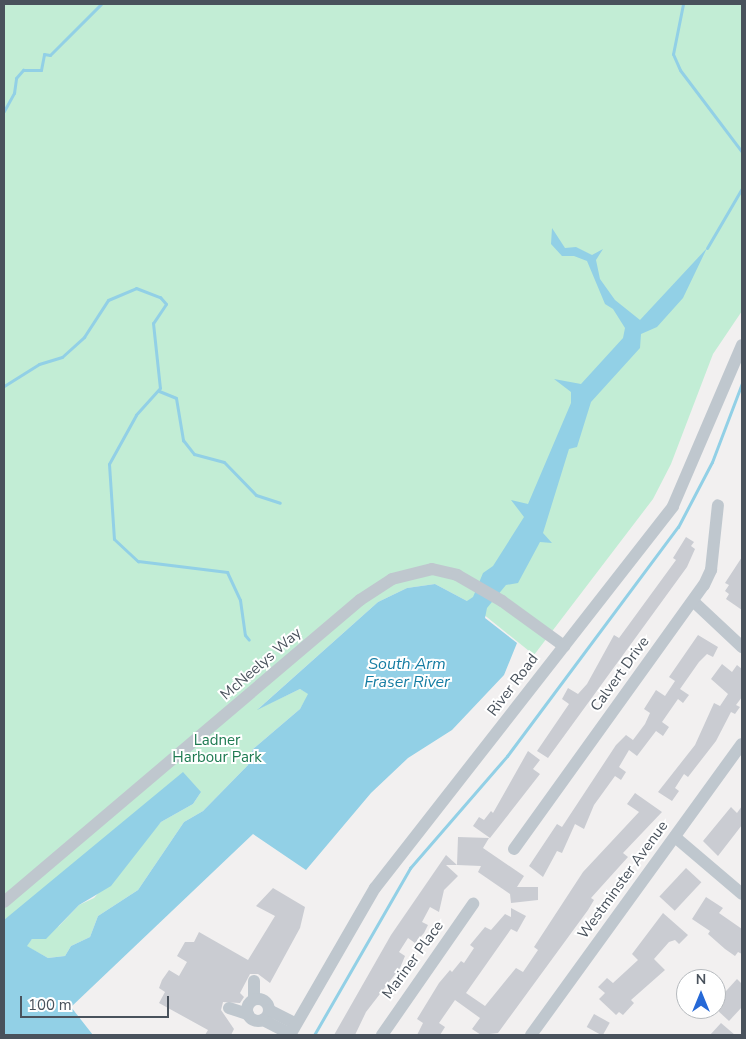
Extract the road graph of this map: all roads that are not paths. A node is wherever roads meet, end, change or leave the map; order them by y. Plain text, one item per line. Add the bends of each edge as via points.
1 (742, 345) edge
2 (718, 505) dead end
3 (694, 602) junction
4 (564, 646) junction
5 (742, 646) edge
6 (742, 744) edge
7 (675, 837) junction
8 (514, 849) dead end
9 (742, 894) edge
10 (4, 902) edge
11 (473, 904) dead end
12 (254, 980) dead end
13 (254, 999) junction
14 (266, 1015) junction
15 (292, 1031) edge
16 (382, 1035) edge
17 (530, 1035) edge

1 - 4 street, River Road via 683,490
2 - 3 street, Calvert Drive via 711,570
3 - 5 street
3 - 8 street, Calvert Drive
4 - 10 street, McNeelys Way via 502,601 457,575 432,569 416,571 374,590
4 - 15 street, River Road via 375,888
6 - 7 street, Westminster Avenue
7 - 9 street
7 - 17 street, Westminster Avenue
11 - 16 street, Mariner Place
12 - 13 street
13 - 14 street via 264,1000
13 - 14 street via 237,1014 252,1020
14 - 15 street

